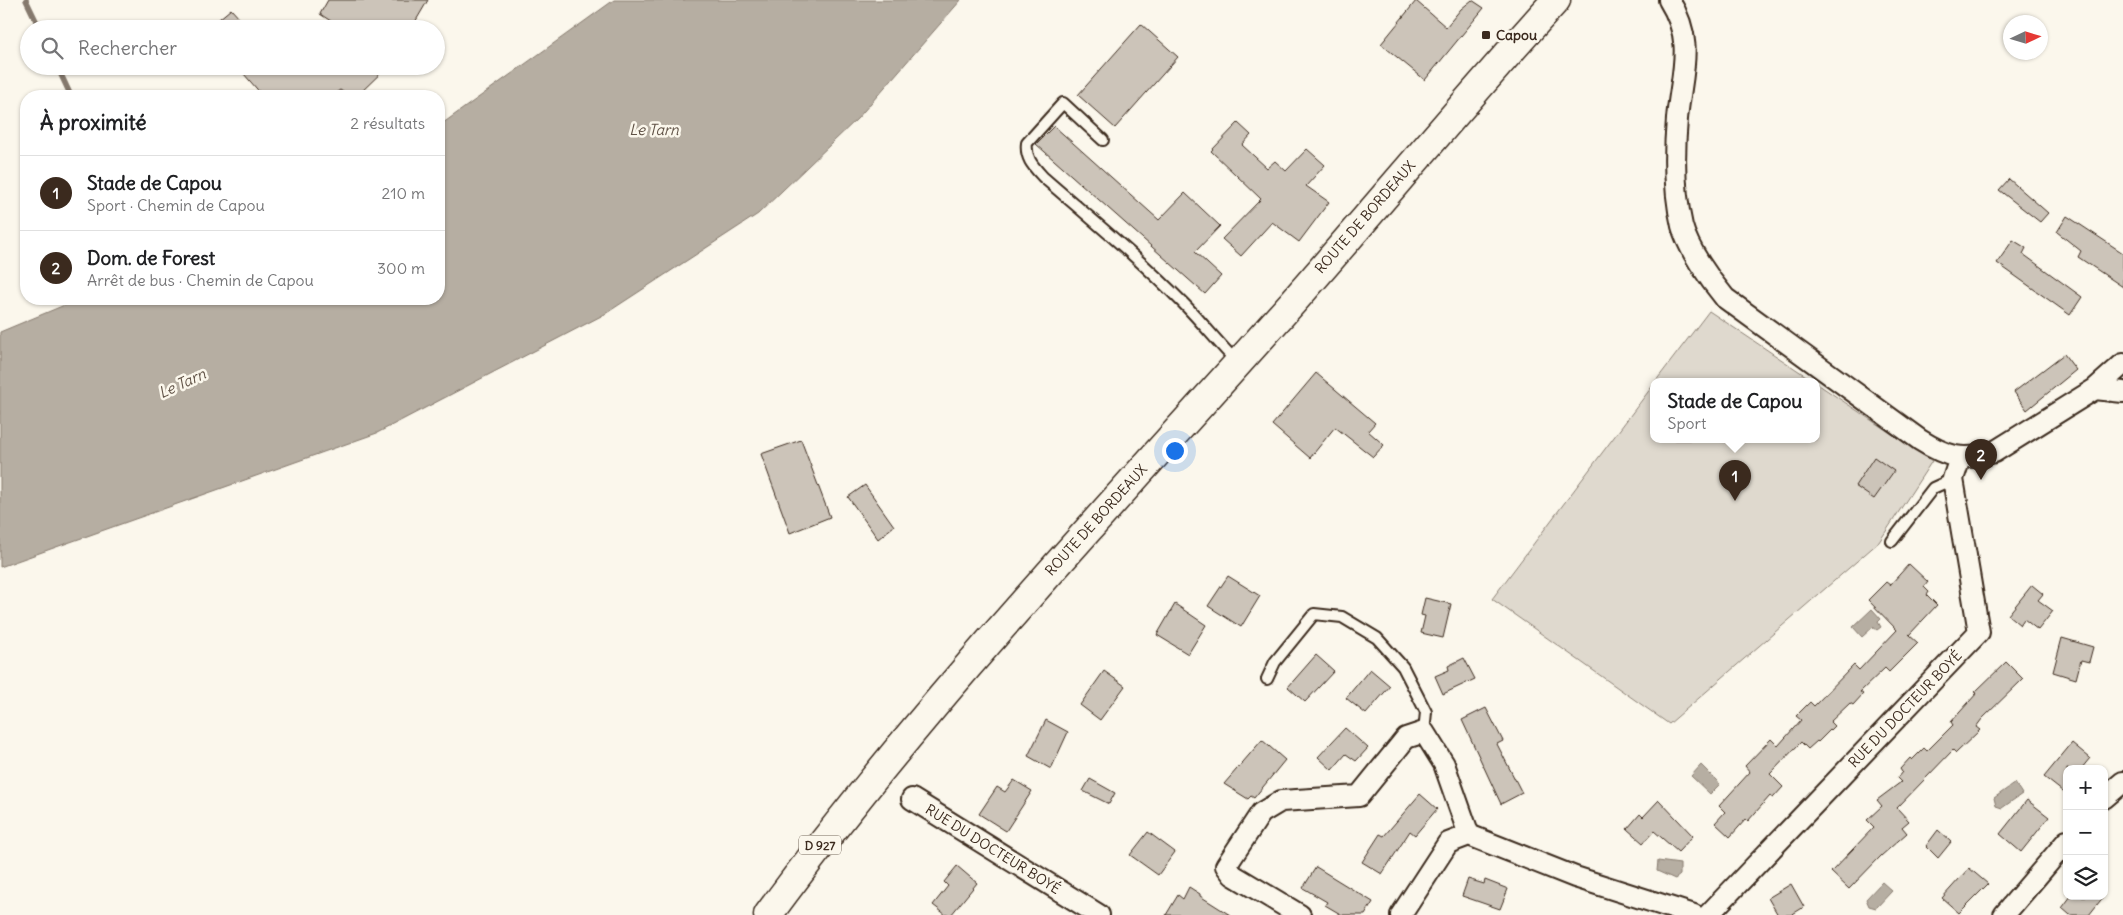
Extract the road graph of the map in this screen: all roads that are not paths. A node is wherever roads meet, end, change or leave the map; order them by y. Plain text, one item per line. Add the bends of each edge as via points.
1 (1556, 0) edge
2 (1670, 0) edge
3 (1103, 140) dead end
4 (1238, 362) junction
5 (2123, 364) edge
6 (2095, 389) junction
7 (2123, 392) edge
8 (1960, 458) junction
9 (1953, 479) junction
10 (1892, 541) dead end
11 (1267, 679) dead end
12 (1424, 732) junction
13 (2123, 782) edge
14 (2108, 795) edge
15 (912, 799) dead end
16 (1469, 835) junction
17 (2063, 846) edge
18 (768, 915) edge
19 (1099, 915) edge
20 (1300, 915) edge
21 (1401, 915) edge
22 (1694, 915) edge
23 (1708, 915) edge
24 (2004, 915) edge

1 - 4 main road, ROUTE DE BORDEAUX / D 927
2 - 8 street via 1680,17 1686,50 1677,119 1676,190 1683,228 1713,283 1725,298 1749,317 1920,440 1936,450
3 - 4 lane via 1063,103 1027,143 1025,151 1039,173 1143,264
4 - 18 main road, ROUTE DE BORDEAUX / D 927 via 922,719
5 - 6 street
6 - 7 street
6 - 8 street via 1994,452 1977,458
8 - 9 street, RUE DU DOCTEUR BOYÉ
9 - 10 lane via 1933,488
9 - 23 street, RUE DU DOCTEUR BOYÉ via 1979,632
11 - 12 lane via 1275,662 1314,614 1342,617 1377,638 1404,667 1426,712
12 - 16 street via 1444,764
12 - 20 street via 1406,738 1359,796 1281,801 1261,813 1226,866 1232,875
13 - 14 street
15 - 19 street, RUE DU DOCTEUR BOYÉ
16 - 21 street via 1448,843
16 - 22 street via 1575,877
17 - 24 street

